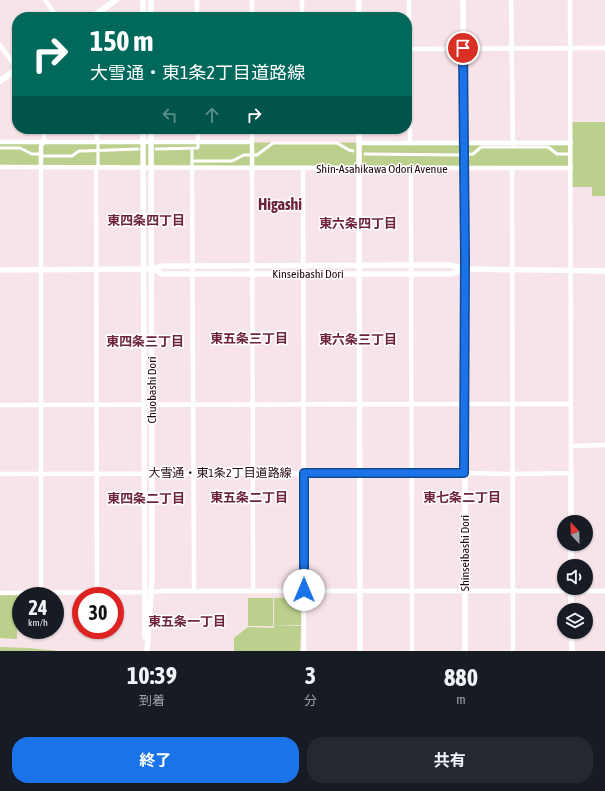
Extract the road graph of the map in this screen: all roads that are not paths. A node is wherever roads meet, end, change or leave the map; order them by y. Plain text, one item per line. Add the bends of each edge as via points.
1 (44, 0) edge
2 (116, 0) edge
3 (143, 0) edge
4 (151, 0) edge
5 (197, 0) edge
6 (252, 0) edge
7 (302, 0) edge
8 (359, 0) edge
9 (409, 0) edge
10 (463, 0) edge
11 (511, 0) edge
12 (570, 0) edge
13 (53, 12) edge
14 (99, 12) edge
15 (143, 12) edge
16 (151, 12) edge
17 (197, 12) edge
18 (252, 12) edge
19 (302, 12) edge
20 (358, 12) edge
21 (409, 12) edge
22 (0, 45) edge
23 (463, 48) junction
24 (511, 48) junction
25 (570, 48) junction
26 (605, 48) edge
27 (412, 49) edge
28 (12, 62) edge
29 (12, 73) edge
30 (0, 81) edge
31 (44, 134) edge
32 (97, 134) edge
33 (143, 134) edge
34 (151, 134) edge
35 (198, 134) edge
36 (252, 134) edge
37 (359, 134) edge
38 (410, 134) edge
39 (0, 142) edge
40 (44, 142) junction
41 (97, 142) junction
42 (143, 142) junction
43 (152, 142) junction
44 (198, 142) junction
45 (252, 142) junction
46 (359, 143) junction
47 (410, 143) junction
48 (570, 143) junction
49 (464, 144) junction
50 (513, 144) junction
51 (0, 148) edge
52 (192, 148) junction
53 (138, 149) dead end
54 (156, 149) dead end
55 (98, 151) junction
56 (352, 151) dead end
57 (365, 154) dead end
58 (571, 154) junction
59 (41, 155) junction
60 (252, 155) junction
61 (464, 155) junction
62 (192, 161) junction
63 (0, 167) edge
64 (41, 167) junction
65 (97, 167) junction
66 (143, 167) junction
67 (152, 167) junction
68 (192, 167) junction
69 (252, 168) junction
70 (411, 168) junction
71 (512, 168) junction
72 (571, 168) junction
73 (303, 169) junction
74 (359, 169) junction
75 (463, 169) junction
76 (253, 265) junction
77 (303, 265) junction
78 (359, 265) junction
79 (411, 265) junction
80 (193, 266) junction
81 (144, 269) junction
82 (152, 269) junction
83 (465, 269) junction
84 (0, 270) edge
85 (41, 270) junction
86 (96, 270) junction
87 (512, 270) junction
88 (571, 270) junction
89 (605, 271) edge
90 (193, 274) junction
91 (253, 274) junction
92 (303, 274) junction
93 (359, 274) junction
94 (411, 274) junction
95 (303, 404) junction
96 (411, 404) junction
97 (464, 404) junction
98 (512, 404) junction
99 (571, 404) junction
100 (0, 405) edge
101 (97, 405) junction
102 (144, 405) junction
103 (152, 405) junction
104 (193, 405) junction
105 (253, 405) junction
106 (359, 405) junction
107 (41, 406) junction
108 (605, 445) edge
109 (571, 446) junction
110 (194, 473) junction
111 (253, 473) junction
112 (304, 473) junction
113 (359, 473) junction
114 (412, 473) junction
115 (464, 473) junction
116 (572, 473) junction
117 (0, 474) edge
118 (42, 474) junction
119 (97, 474) junction
120 (144, 474) junction
121 (152, 474) junction
122 (512, 474) junction
123 (571, 515) edge
124 (41, 587) edge
125 (98, 587) edge
126 (557, 589) edge
127 (253, 590) junction
128 (304, 590) junction
129 (593, 590) edge
130 (194, 591) junction
131 (360, 591) junction
132 (465, 591) junction
133 (512, 591) junction
134 (605, 591) edge
135 (0, 592) edge
136 (124, 592) edge
137 (144, 592) junction
138 (152, 592) junction
139 (411, 592) junction
140 (12, 593) edge
141 (572, 639) edge
142 (146, 651) edge
143 (304, 651) edge
144 (360, 651) edge
145 (412, 651) edge
146 (465, 651) edge
147 (513, 651) edge
148 (572, 651) edge

1 - 13 street
2 - 14 main road
3 - 15 street
4 - 16 street
5 - 17 street
6 - 18 street
7 - 19 street
8 - 20 street
9 - 21 street
10 - 23 street, Shinseibashi Dori
11 - 24 street
12 - 25 street
22 - 28 street
23 - 24 street
23 - 27 street
23 - 49 street, Shinseibashi Dori
24 - 25 street
24 - 50 street
25 - 26 street
25 - 48 street
29 - 30 main road
31 - 40 street
32 - 41 street
33 - 42 street, Chuobashi Dori
34 - 43 street, Chuobashi Dori
35 - 44 street
36 - 45 street
37 - 46 street
38 - 47 street
39 - 40 street
40 - 41 street
40 - 59 street via 41,146
41 - 42 street
41 - 55 street
42 - 43 street
42 - 66 street, Chuobashi Dori
43 - 44 street
43 - 67 street, Chuobashi Dori
44 - 45 street
44 - 52 street via 198,148
45 - 60 street
46 - 47 street
46 - 74 street
47 - 49 street
48 - 50 street
48 - 58 street
49 - 50 street
49 - 61 street, Shinseibashi Dori
51 - 59 street via 20,148
52 - 54 street
52 - 62 street
53 - 55 street
55 - 59 street via 80,151 72,156
55 - 65 street
56 - 60 street, Shin-Asahikawa Odori Avenue via 337,143 274,143 261,153
57 - 61 street, Shin-Asahikawa Odori Avenue
58 - 61 street, Shin-Asahikawa Odori Avenue via 557,154 548,147 480,147 473,154
58 - 72 street
59 - 64 street
60 - 62 street, Shin-Asahikawa Odori Avenue via 244,155 232,161
60 - 69 street
61 - 75 street, Shinseibashi Dori
62 - 68 street
63 - 64 street, Shin-Asahikawa Odori Avenue
64 - 65 street, Shin-Asahikawa Odori Avenue
64 - 85 street
65 - 66 street, Shin-Asahikawa Odori Avenue
65 - 86 street
66 - 67 street, Shin-Asahikawa Odori Avenue
66 - 81 street, Chuobashi Dori
67 - 68 street, Shin-Asahikawa Odori Avenue
67 - 82 street, Chuobashi Dori
68 - 69 street, Shin-Asahikawa Odori Avenue
68 - 80 street
69 - 73 street, Shin-Asahikawa Odori Avenue
69 - 76 street
70 - 74 street, Shin-Asahikawa Odori Avenue
70 - 75 street, Shin-Asahikawa Odori Avenue
70 - 79 street
71 - 72 street, Shin-Asahikawa Odori Avenue
71 - 75 street, Shin-Asahikawa Odori Avenue
71 - 87 street
72 - 88 street
73 - 74 street, Shin-Asahikawa Odori Avenue
73 - 77 street
74 - 78 street
75 - 83 street, Shinseibashi Dori
76 - 77 street, Kinseibashi Dori
76 - 80 street, Kinseibashi Dori
76 - 91 street
77 - 78 street, Kinseibashi Dori
77 - 92 street
78 - 79 street, Kinseibashi Dori
78 - 93 street
79 - 83 street, Kinseibashi Dori via 450,265
79 - 94 street
80 - 82 street, Kinseibashi Dori via 163,266
80 - 90 street
81 - 82 street, Kinseibashi Dori
81 - 86 street, Kinseibashi Dori
81 - 102 street, Chuobashi Dori
82 - 90 street, Kinseibashi Dori via 163,274
82 - 103 street, Chuobashi Dori
83 - 87 street, Kinseibashi Dori
83 - 94 street, Kinseibashi Dori via 451,274
83 - 97 street, Shinseibashi Dori
84 - 85 street, Kinseibashi Dori
85 - 86 street, Kinseibashi Dori
85 - 107 street
86 - 101 street
87 - 88 street, Kinseibashi Dori
87 - 98 street
88 - 89 street, Kinseibashi Dori
88 - 99 street
90 - 91 street, Kinseibashi Dori
90 - 104 street
91 - 92 street, Kinseibashi Dori
91 - 105 street
92 - 93 street, Kinseibashi Dori
92 - 95 street
93 - 94 street, Kinseibashi Dori
93 - 106 street
94 - 96 street
95 - 105 street
95 - 106 street
95 - 112 street
96 - 97 street
96 - 106 street
96 - 114 street
97 - 98 street
97 - 115 street, Shinseibashi Dori
98 - 99 street
98 - 122 street
99 - 109 street
100 - 107 street
101 - 102 street
101 - 107 street
101 - 119 street
102 - 103 street
102 - 120 street, Chuobashi Dori
103 - 104 street
103 - 121 street, Chuobashi Dori
104 - 105 street
104 - 110 street
105 - 111 street
106 - 113 street
107 - 118 street
108 - 109 street
109 - 116 street
110 - 111 street, 大雪通・東1条2丁目道路線
110 - 121 street, 大雪通・東1条2丁目道路線
110 - 130 street
111 - 112 street, 大雪通・東1条2丁目道路線
111 - 127 street
112 - 113 street, 大雪通・東1条2丁目道路線
112 - 128 street
113 - 114 street, 大雪通・東1条2丁目道路線
113 - 131 street
114 - 115 street, 大雪通・東1条2丁目道路線
114 - 139 street
115 - 122 street, 大雪通・東1条2丁目道路線
115 - 132 street, Shinseibashi Dori
116 - 122 street, 大雪通・東1条2丁目道路線
116 - 123 street
117 - 118 street, 大雪通・東1条2丁目道路線
118 - 119 street, 大雪通・東1条2丁目道路線
118 - 124 street
119 - 120 street, 大雪通・東1条2丁目道路線
119 - 125 street
120 - 121 street, 大雪通・東1条2丁目道路線
120 - 137 street, Chuobashi Dori
121 - 138 street, Chuobashi Dori
122 - 133 street
126 - 133 street
127 - 128 street
127 - 130 street
128 - 131 street
128 - 143 street
129 - 134 street
130 - 138 street
131 - 139 street
131 - 144 street
132 - 133 street
132 - 139 street
132 - 146 street, Shinseibashi Dori
133 - 147 street
135 - 140 street
136 - 137 street
137 - 138 street
137 - 142 street, Chuobashi Dori
138 - 142 street, Chuobashi Dori
139 - 145 street
141 - 148 street

